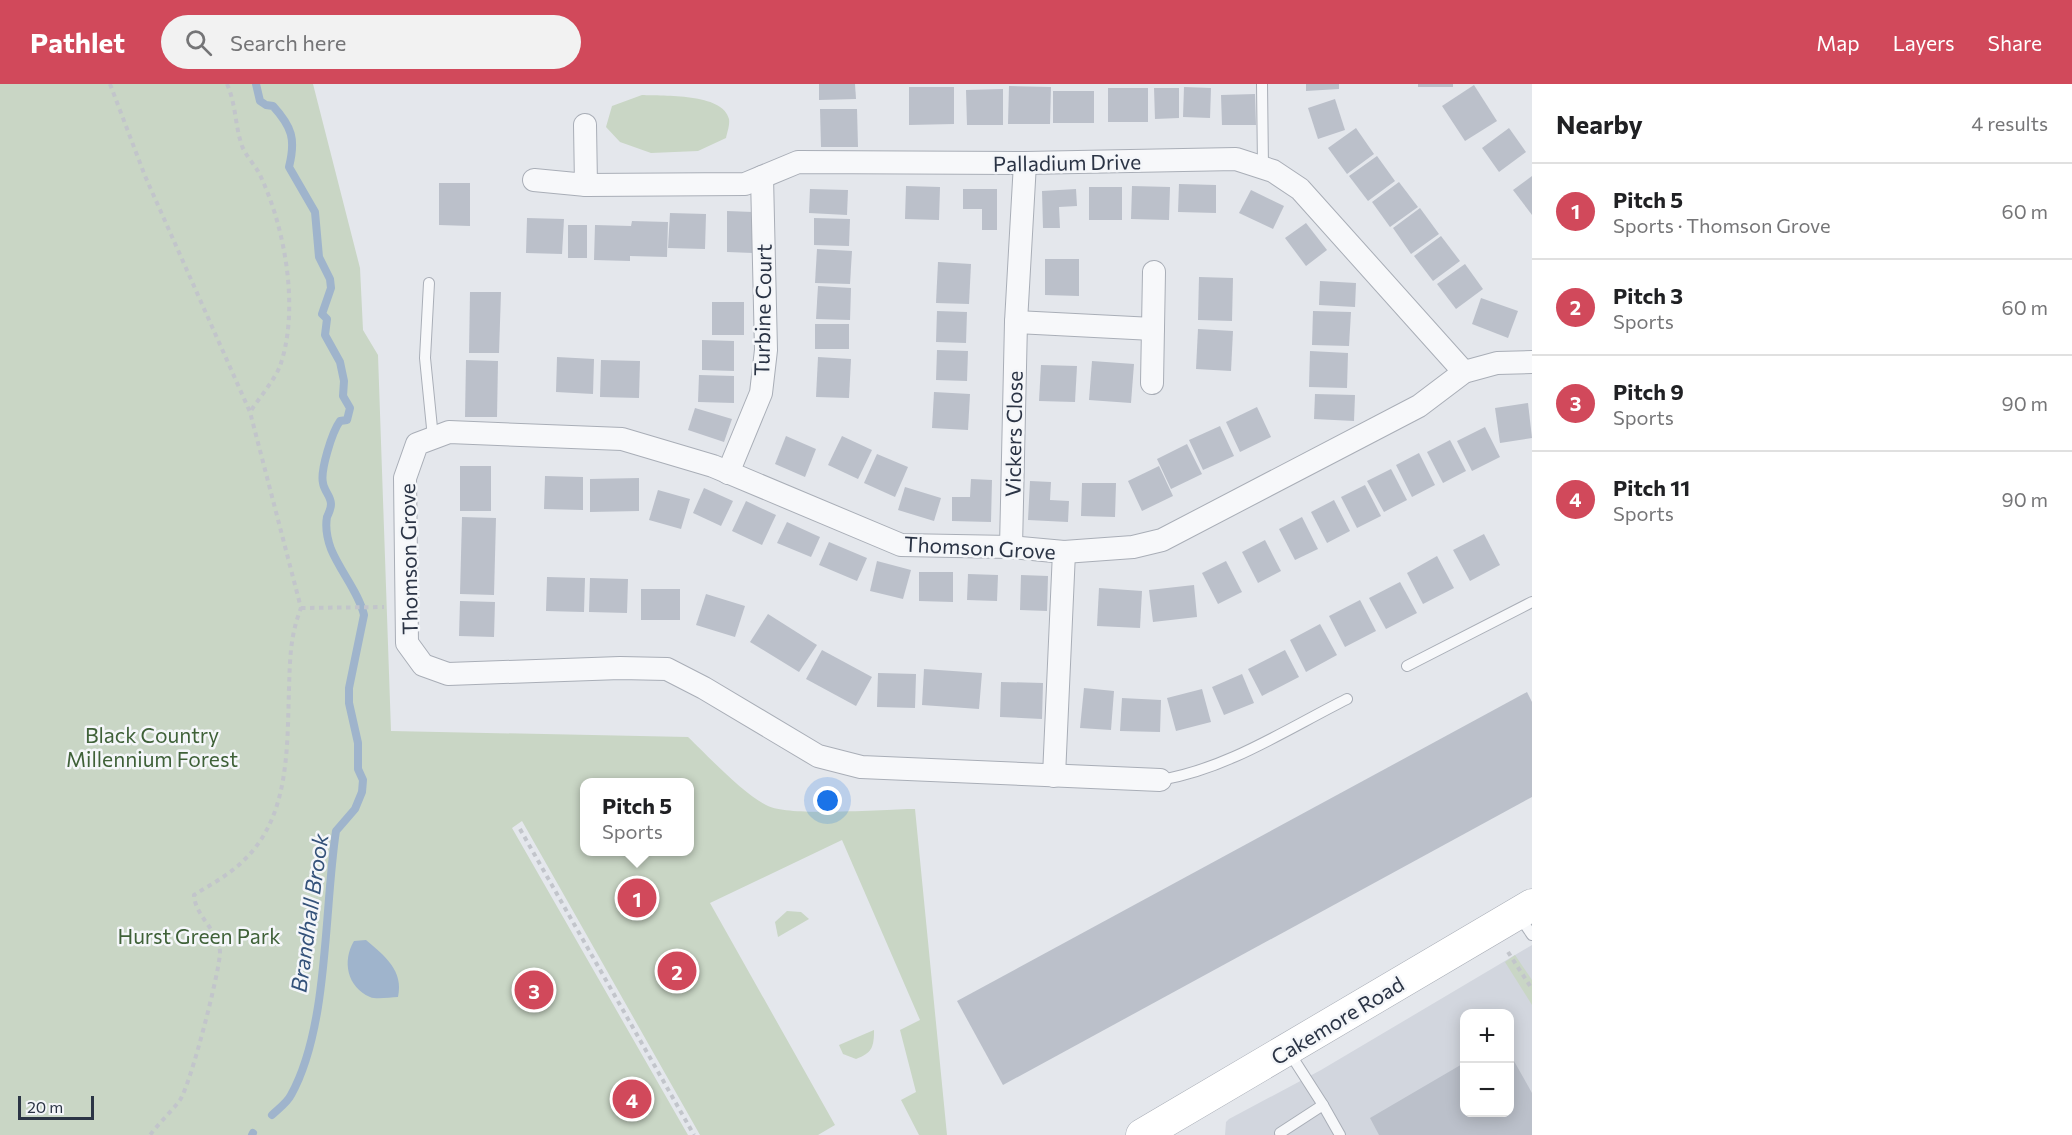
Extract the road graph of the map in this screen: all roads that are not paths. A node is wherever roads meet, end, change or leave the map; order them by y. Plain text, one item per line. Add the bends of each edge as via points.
1 (1262, 84) edge
2 (585, 125) dead end
3 (1025, 163) junction
4 (1263, 167) junction
5 (762, 177) junction
6 (534, 180) dead end
7 (586, 185) junction
8 (1154, 272) dead end
9 (429, 283) dead end
10 (1016, 322) junction
11 (1153, 330) junction
12 (1532, 362) edge
13 (1464, 372) junction
14 (1152, 383) dead end
15 (433, 438) junction
16 (729, 473) junction
17 (1011, 547) junction
18 (1064, 552) junction
19 (1532, 602) edge
20 (1407, 666) dead end
21 (1347, 699) dead end
22 (1054, 776) junction
23 (1160, 780) joint
24 (1527, 918) edge
25 (1287, 1049) junction
26 (1323, 1105) junction
27 (1280, 1133) dead end
28 (1142, 1135) edge
29 (1340, 1135) edge

1 - 4 lane
2 - 7 street
3 - 4 street, Palladium Drive via 1236,159
3 - 5 street, Palladium Drive via 798,162
3 - 10 street, Vickers Close
4 - 13 street, Palladium Drive via 1300,189
5 - 7 street, Palladium Drive via 745,184
5 - 16 street, Turbine Court via 766,350 761,393
6 - 7 street, Palladium Drive
8 - 11 street
9 - 15 lane via 425,358
10 - 11 street
10 - 17 street, Vickers Close
11 - 14 street
12 - 13 street via 1497,363
13 - 18 street, Thomson Grove via 1419,406 1162,540 1133,547
15 - 16 street, Thomson Grove via 449,432 622,439
15 - 22 street, Thomson Grove via 417,444 405,478 407,643 423,665 448,674 667,669 818,756 861,767
16 - 17 street, Thomson Grove via 901,545
17 - 18 street, Thomson Grove
18 - 22 street
19 - 20 lane
21 - 23 lane via 1220,764 1191,775
22 - 23 street, Thomson Grove
24 - 25 main road, Cakemore Road
25 - 26 lane
25 - 28 main road, Cakemore Road via 1174,1122
26 - 27 lane
26 - 29 lane

